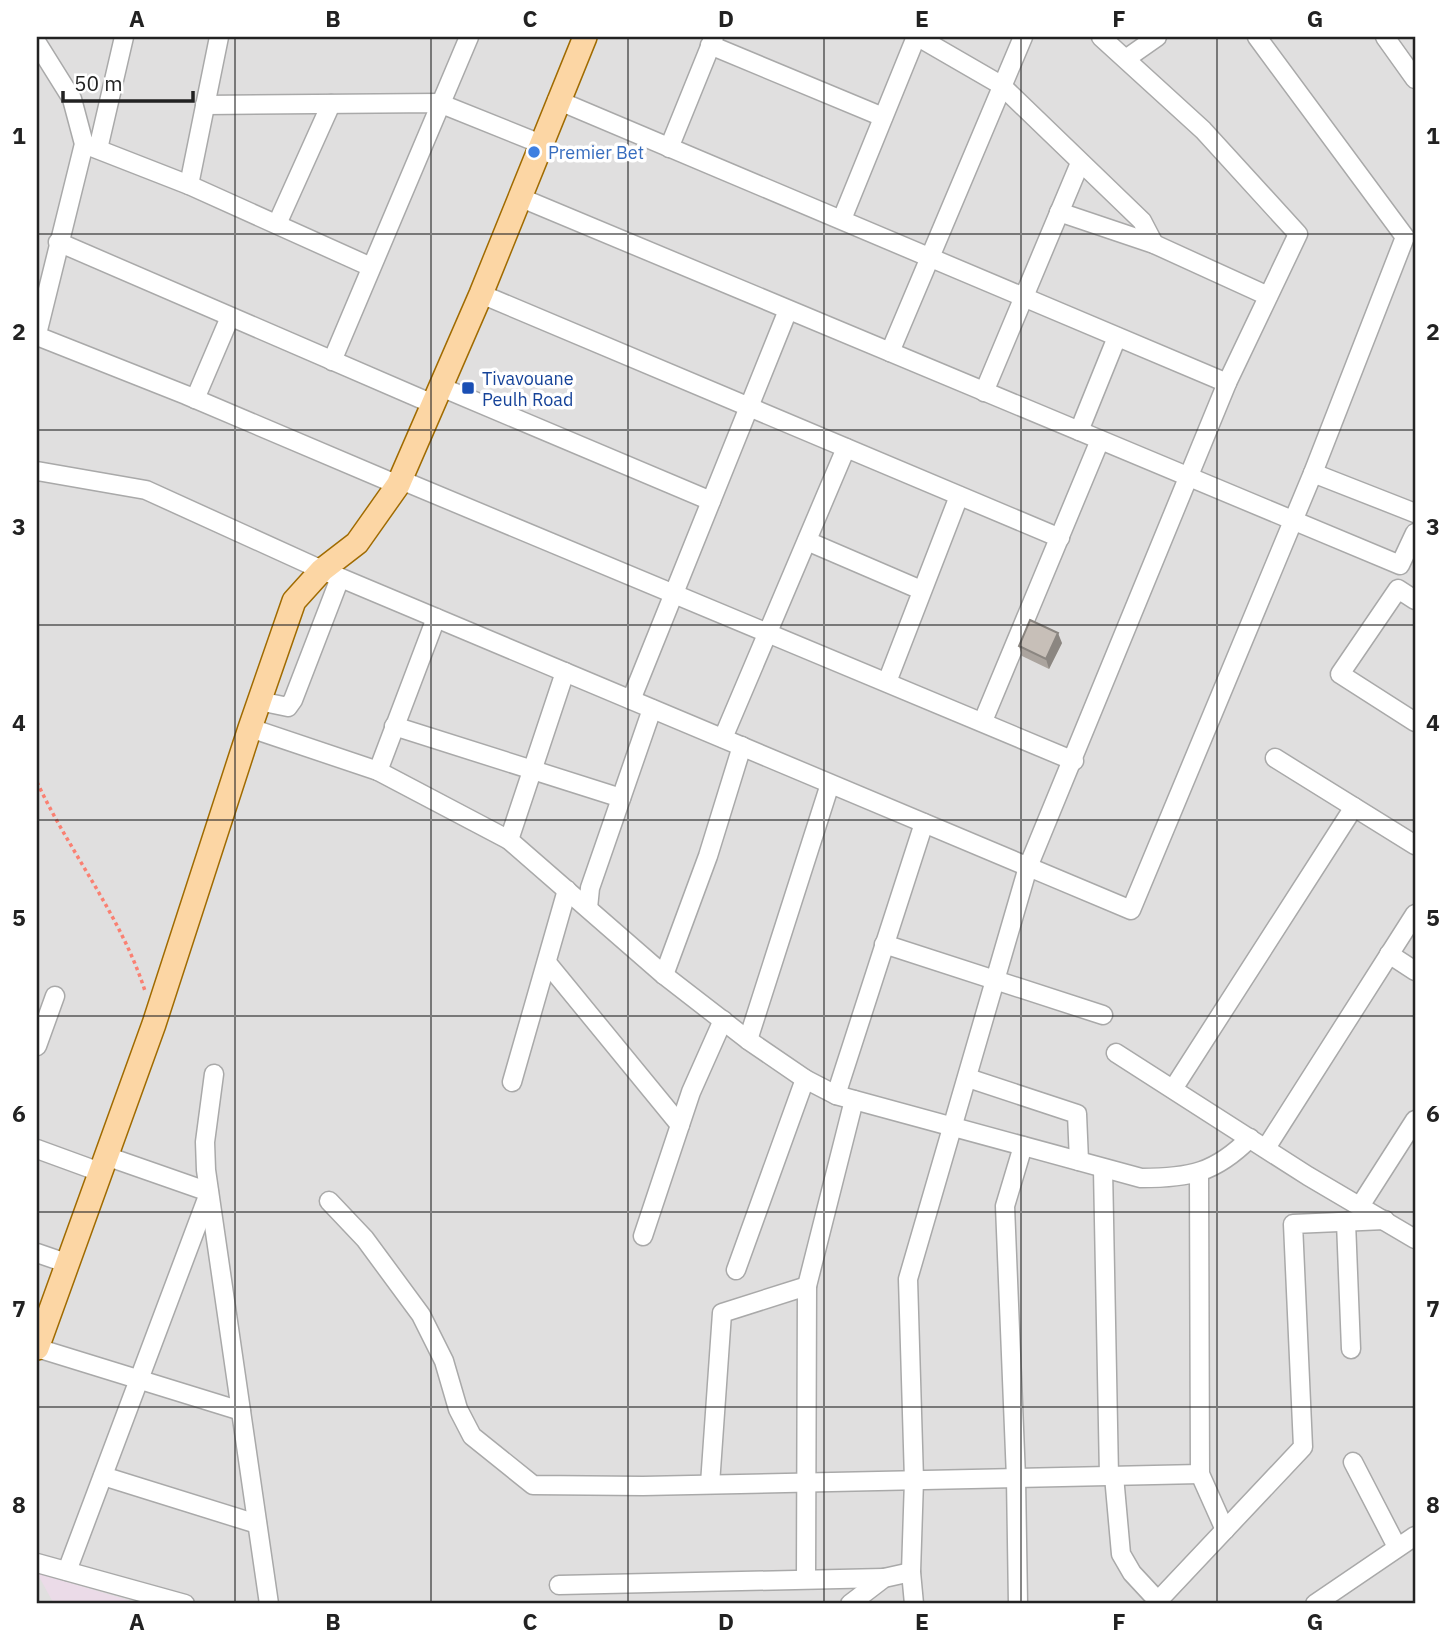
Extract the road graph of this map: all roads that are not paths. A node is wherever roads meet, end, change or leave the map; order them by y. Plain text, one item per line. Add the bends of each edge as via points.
1 (124, 37) edge
2 (219, 37) edge
3 (469, 37) edge
4 (584, 37) edge
5 (917, 37) edge
6 (1023, 37) edge
7 (1101, 37) edge
8 (1157, 37) edge
9 (1257, 37) edge
10 (1385, 37) edge
11 (712, 41) edge
12 (37, 43) edge
13 (1127, 58) junction
14 (1415, 79) edge
15 (1001, 85) junction
16 (557, 100) junction
17 (439, 103) junction
18 (331, 104) junction
19 (205, 105) junction
20 (883, 117) junction
21 (541, 144) junction
22 (91, 147) junction
23 (669, 148) junction
24 (1080, 163) junction
25 (189, 185) junction
26 (519, 197) junction
27 (1059, 212) junction
28 (842, 219) junction
29 (277, 224) junction
30 (58, 242) junction
31 (1154, 244) junction
32 (929, 258) junction
33 (370, 267) junction
34 (481, 294) junction
35 (1268, 296) junction
36 (1023, 298) junction
37 (788, 310) junction
38 (230, 317) junction
39 (37, 335) edge
40 (1117, 337) junction
41 (890, 352) junction
42 (332, 360) junction
43 (1227, 383) junction
44 (984, 392) junction
45 (437, 395) junction
46 (195, 399) junction
47 (749, 407) junction
48 (1079, 431) junction
49 (1100, 440) junction
50 (846, 448) junction
51 (37, 471) edge
52 (1313, 473) junction
53 (1187, 477) junction
54 (400, 483) junction
55 (959, 496) junction
56 (711, 501) junction
57 (1415, 513) edge
58 (1293, 521) junction
59 (1415, 533) edge
60 (1060, 538) junction
61 (807, 541) junction
62 (331, 574) junction
63 (921, 590) junction
64 (673, 594) junction
65 (1415, 600) edge
66 (436, 618) junction
67 (767, 634) junction
68 (565, 672) junction
69 (887, 682) junction
70 (631, 700) junction
71 (259, 701) junction
72 (652, 709) junction
73 (983, 721) junction
74 (1415, 722) edge
75 (394, 726) junction
76 (250, 728) junction
77 (723, 738) junction
78 (742, 747) junction
79 (1275, 758) dead end
80 (1074, 761) junction
81 (532, 770) junction
82 (378, 771) junction
83 (830, 784) junction
84 (621, 798) junction
85 (1354, 807) junction
86 (924, 823) junction
87 (509, 840) junction
88 (1415, 845) edge
89 (1028, 867) junction
90 (567, 890) junction
91 (588, 908) junction
92 (1415, 914) edge
93 (884, 944) junction
94 (1389, 954) junction
95 (548, 964) junction
96 (1415, 971) edge
97 (664, 975) junction
98 (994, 982) junction
99 (55, 996) dead end
100 (1103, 1015) dead end
101 (723, 1020) junction
102 (748, 1040) junction
103 (37, 1046) edge
104 (1116, 1053) dead end
105 (214, 1074) dead end
106 (805, 1079) junction
107 (968, 1079) junction
108 (512, 1082) dead end
109 (1173, 1088) junction
110 (836, 1095) junction
111 (854, 1100) junction
112 (1415, 1120) edge
113 (680, 1125) junction
114 (952, 1127) junction
115 (1250, 1138) junction
116 (1023, 1146) junction
117 (1266, 1148) junction
118 (37, 1149) edge
119 (1079, 1161) junction
120 (103, 1164) junction
121 (1103, 1169) junction
122 (1199, 1174) junction
123 (209, 1192) junction
124 (329, 1201) dead end
125 (1360, 1206) junction
126 (1385, 1220) junction
127 (1346, 1222) junction
128 (643, 1236) dead end
129 (1415, 1239) edge
130 (37, 1253) edge
131 (66, 1264) junction
132 (736, 1270) dead end
133 (807, 1286) junction
134 (37, 1348) edge
135 (1351, 1349) dead end
136 (139, 1380) junction
137 (241, 1411) junction
138 (1353, 1461) dead end
139 (1200, 1474) junction
140 (103, 1476) junction
141 (1112, 1476) junction
142 (1016, 1478) junction
143 (914, 1480) junction
144 (806, 1482) junction
145 (710, 1484) junction
146 (257, 1524) junction
147 (1226, 1530) junction
148 (1415, 1535) edge
149 (1397, 1546) junction
150 (37, 1563) edge
151 (67, 1571) junction
152 (911, 1572) junction
153 (884, 1578) junction
154 (806, 1579) junction
155 (559, 1585) dead end
156 (1324, 1602) edge
157 (1157, 1603) edge
158 (185, 1604) edge
159 (269, 1604) edge
160 (850, 1604) edge
161 (914, 1604) edge
162 (1018, 1604) edge

1 - 22 street
2 - 19 street
3 - 17 street
4 - 16 main road
5 - 15 street
5 - 20 street
6 - 15 street
7 - 13 street
8 - 13 street
9 - 52 street via 1405,237
10 - 14 street
11 - 20 street
11 - 23 street
12 - 22 street via 72,99
13 - 35 street via 1203,130 1298,234
15 - 24 street
15 - 32 street
16 - 21 main road
16 - 23 street
17 - 18 street
17 - 21 street
17 - 33 street
18 - 19 street
18 - 29 street
19 - 25 street
20 - 28 street
21 - 26 main road
22 - 25 street
22 - 30 street
23 - 28 street
24 - 27 street
24 - 31 street via 1142,221
25 - 29 street
26 - 34 main road
26 - 37 street
27 - 31 street
27 - 36 street
28 - 32 street
29 - 33 street
30 - 38 street
30 - 39 street
31 - 35 street
32 - 36 street
32 - 41 street
33 - 42 street
34 - 45 main road
34 - 47 street
35 - 43 street
36 - 40 street
36 - 44 street
37 - 41 street
37 - 47 street
38 - 42 street
38 - 46 street
39 - 46 street
40 - 43 street
40 - 48 street
41 - 44 street
42 - 45 street
43 - 53 street
44 - 48 street
45 - 54 main road
45 - 56 street
46 - 54 street
47 - 50 street
47 - 56 street
48 - 49 street
49 - 53 street
49 - 60 street
50 - 55 street
50 - 61 street
51 - 62 street via 146,491
52 - 57 street
52 - 58 street
53 - 58 street
53 - 80 street
54 - 62 main road
54 - 64 street
55 - 60 street
55 - 63 street
56 - 64 street
58 - 59 street via 1400,565
58 - 89 street via 1131,910
60 - 73 street
61 - 63 street
61 - 67 street
62 - 66 street
62 - 71 main road via 295,601
62 - 71 street via 293,700 288,707
63 - 69 street
64 - 67 street
64 - 70 street
65 - 74 street via 1398,589 1340,674
66 - 68 street
66 - 75 street
67 - 69 street
67 - 77 street
68 - 70 street
68 - 81 street
69 - 73 street
70 - 72 street
71 - 76 main road
72 - 77 street
72 - 84 street
73 - 80 street
75 - 81 street
75 - 82 street
76 - 82 street
76 - 120 main road via 154,1024
77 - 78 street
78 - 83 street
78 - 97 street
79 - 85 street
80 - 89 street
81 - 84 street
81 - 87 street
82 - 87 street
83 - 86 street
83 - 102 street
84 - 91 street via 590,888
85 - 88 street
85 - 109 street
86 - 89 street
86 - 93 street
87 - 90 street
89 - 98 street
90 - 91 street
90 - 95 street
91 - 97 street
92 - 94 street
93 - 98 street
93 - 110 street
94 - 96 street
94 - 117 street
95 - 108 street
95 - 113 street
97 - 101 street
98 - 100 street
98 - 107 street
99 - 103 street
101 - 102 street
101 - 113 street
102 - 106 street
104 - 109 street
105 - 123 street via 205,1142
106 - 110 street
106 - 132 street
107 - 114 street
107 - 119 street via 1077,1114
109 - 115 street
110 - 111 street
111 - 114 street
111 - 133 street
112 - 125 street
113 - 128 street
114 - 116 street
114 - 143 street via 908,1279
115 - 117 street
115 - 122 street via 1233,1155
116 - 119 street
116 - 142 street via 1005,1206
117 - 125 street
118 - 120 street
119 - 121 street
120 - 123 street
120 - 131 main road
121 - 122 street via 1142,1178
121 - 141 street
122 - 139 street
123 - 136 street
123 - 137 street
124 - 145 street via 373,1249 421,1315 472,1436 520,1477 533,1485
125 - 126 street
126 - 127 street
126 - 129 street
127 - 135 street
127 - 147 street via 1293,1224 1303,1447
130 - 131 street
131 - 134 main road
133 - 144 street
133 - 145 street via 722,1312
134 - 136 street
136 - 137 street
136 - 140 street
137 - 146 street
138 - 149 street
139 - 141 street
139 - 147 street
140 - 146 street
140 - 151 street
141 - 142 street
141 - 157 street via 1121,1554
142 - 143 street
142 - 162 street
143 - 144 street
143 - 152 street
144 - 145 street
144 - 154 street
146 - 159 street
147 - 157 street
148 - 149 street
149 - 156 street
150 - 151 street
151 - 158 street
152 - 153 street
152 - 161 street
153 - 154 street
153 - 160 street
154 - 155 street

